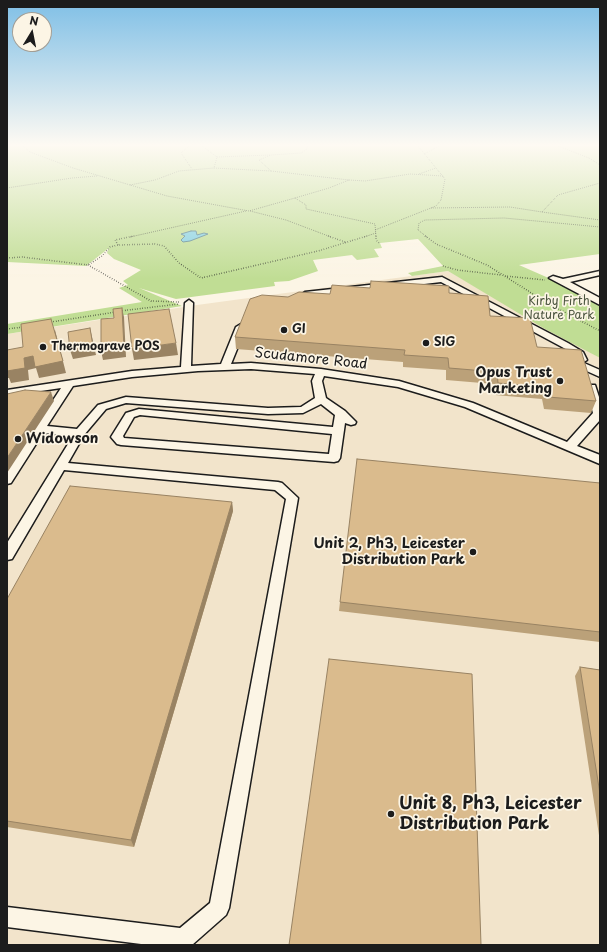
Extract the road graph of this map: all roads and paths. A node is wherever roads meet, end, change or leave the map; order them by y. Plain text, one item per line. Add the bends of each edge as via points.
1 (148, 190) edge
2 (321, 190) edge
3 (443, 190) edge
4 (574, 190) edge
5 (294, 198) junction
6 (431, 208) junction
7 (249, 211) junction
8 (542, 212) junction
9 (600, 220) edge
10 (600, 227) edge
11 (375, 230) junction
12 (376, 233) junction
13 (345, 243) junction
14 (379, 243) dead end
15 (118, 244) junction
16 (7, 258) edge
17 (88, 264) junction
18 (443, 266) dead end
19 (600, 273) edge
20 (503, 275) junction
21 (557, 280) junction
22 (294, 296) edge
23 (600, 302) edge
24 (189, 303) junction
25 (245, 317) edge
26 (45, 323) edge
27 (30, 326) edge
28 (7, 329) edge
29 (600, 331) edge
30 (584, 366) junction
31 (225, 367) junction
32 (186, 369) junction
33 (321, 372) junction
34 (600, 374) edge
35 (69, 384) junction
36 (7, 393) edge
37 (321, 399) junction
38 (292, 410) junction
39 (341, 413) junction
40 (351, 422) dead end
41 (286, 426) junction
42 (40, 429) junction
43 (338, 431) junction
44 (80, 433) junction
45 (569, 447) junction
46 (600, 460) edge
47 (60, 466) junction
48 (7, 480) edge
49 (7, 555) edge
50 (7, 917) edge

1 - 7 path
2 - 5 path
3 - 6 path via 441,200
4 - 8 path via 558,195
5 - 7 path
5 - 11 path via 306,205 306,209 375,224
6 - 8 path via 510,207
6 - 11 path
7 - 13 path via 286,220
7 - 15 path via 115,240
8 - 9 path
10 - 20 path via 504,218 425,220 419,223 418,230 436,244 487,265
11 - 12 path
12 - 13 path
12 - 14 path via 376,240
13 - 15 path via 201,278 179,263 164,246
15 - 17 path via 98,260
16 - 17 path via 22,257
17 - 24 path via 151,301
18 - 20 path
19 - 21 street
20 - 21 path
20 - 29 path via 549,304
21 - 23 street
22 - 30 street via 442,279 580,354
24 - 26 path
24 - 32 street
25 - 31 street
27 - 28 path
30 - 34 street
30 - 45 street via 599,414
31 - 32 street, Scudamore Road
31 - 33 street, Scudamore Road via 251,366
32 - 35 street, Scudamore Road
33 - 37 street via 317,381
33 - 45 street, Scudamore Road via 399,384 462,403
35 - 36 street, Scudamore Road
35 - 42 street
37 - 38 street via 303,410
37 - 39 street
38 - 41 street
38 - 44 street via 268,411 126,400 102,407
39 - 40 street
39 - 43 street
41 - 43 street
41 - 43 street via 139,412 130,415 117,437 121,441 334,458
42 - 44 street
42 - 48 street
44 - 47 street
45 - 46 street, Scudamore Road
47 - 49 street
47 - 50 street via 278,486 292,498 218,908 184,939

